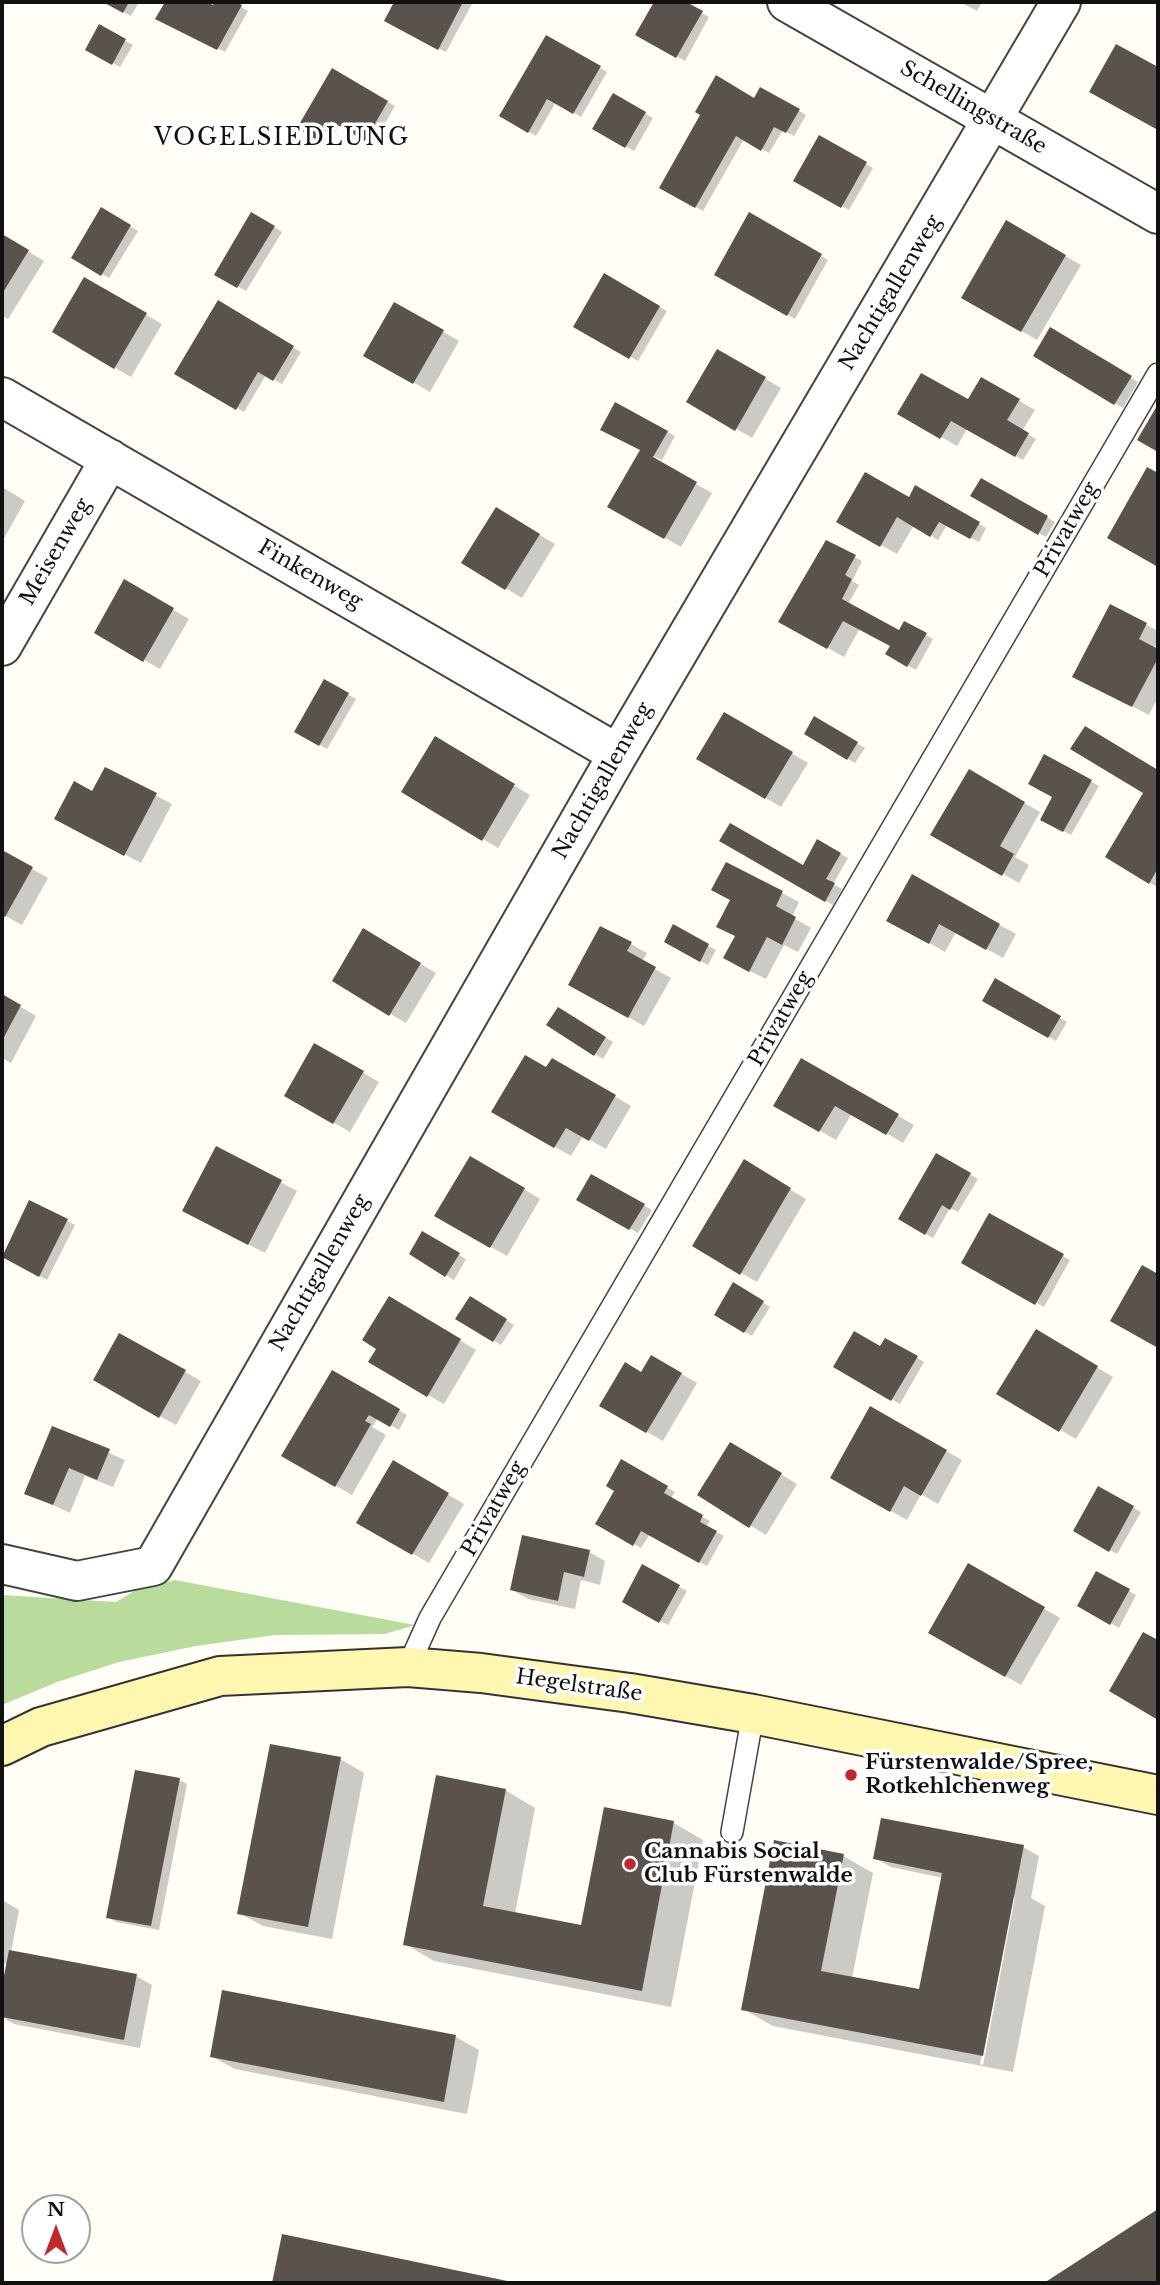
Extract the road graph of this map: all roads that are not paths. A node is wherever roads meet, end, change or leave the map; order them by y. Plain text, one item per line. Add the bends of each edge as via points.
1 (787, 2) edge
2 (1061, 2) edge
3 (994, 120) junction
4 (1158, 215) edge
5 (1158, 374) edge
6 (2, 397) edge
7 (110, 459) junction
8 (2, 646) edge
9 (618, 754) junction
10 (2, 1564) edge
11 (408, 1667) junction
12 (753, 1714) junction
13 (2, 1746) edge
14 (1158, 1795) edge
15 (732, 1832) dead end

1 - 3 street, Schellingstraße
2 - 3 street, Nachtigallenweg
3 - 4 street, Schellingstraße
3 - 9 street, Nachtigallenweg
5 - 11 lane, Privatweg via 444,1594
6 - 7 street, Finkenweg
7 - 8 street, Meisenweg
7 - 9 street, Finkenweg
9 - 10 street, Nachtigallenweg via 153,1566 77,1581
11 - 12 main road, Hegelstraße via 630,1693
11 - 13 main road, Hegelstraße via 220,1676 41,1727
12 - 14 main road, Hegelstraße
12 - 15 lane

